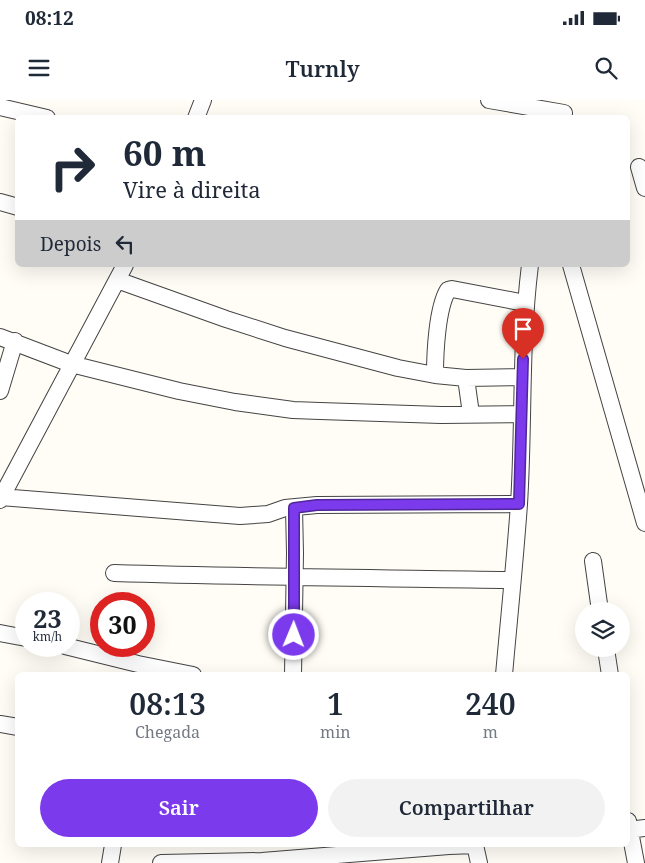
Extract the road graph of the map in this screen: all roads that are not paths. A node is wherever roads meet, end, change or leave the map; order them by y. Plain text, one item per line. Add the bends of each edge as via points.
1 (203, 100) edge
2 (489, 100) edge
3 (0, 107) edge
4 (564, 110) edge
5 (33, 115) edge
6 (197, 115) edge
7 (637, 168) edge
8 (645, 188) edge
9 (0, 202) edge
10 (15, 206) edge
11 (124, 267) edge
12 (530, 267) edge
13 (572, 267) edge
14 (117, 280) junction
15 (525, 303) junction
16 (7, 339) edge
17 (71, 364) junction
18 (435, 375) junction
19 (522, 377) junction
20 (466, 378) junction
21 (0, 391) edge
22 (471, 414) junction
23 (522, 414) junction
24 (1, 498) edge
25 (519, 504) junction
26 (294, 508) junction
27 (645, 523) edge
28 (593, 561) dead end
29 (114, 573) dead end
30 (295, 576) junction
31 (512, 580) junction
32 (599, 602) edge
33 (0, 633) edge
34 (15, 636) edge
35 (80, 651) edge
36 (607, 657) edge
37 (137, 670) edge
38 (159, 672) edge
39 (293, 672) edge
40 (504, 672) edge
41 (610, 672) edge
42 (0, 724) edge
43 (15, 726) edge
44 (632, 827) edge
45 (113, 847) edge
46 (266, 847) edge
47 (442, 847) edge
48 (476, 847) edge
49 (362, 858) edge
50 (262, 862) edge
51 (110, 863) edge
52 (170, 863) edge
53 (479, 863) edge
54 (636, 863) edge

1 - 6 street
2 - 4 street
3 - 5 street
7 - 8 street
9 - 10 street
11 - 14 street
12 - 15 street
13 - 27 street
14 - 17 street
14 - 18 street via 285,338
15 - 18 street via 448,290 440,319
15 - 19 street
16 - 17 street
16 - 21 street
17 - 22 street via 179,391 292,410
17 - 24 street
18 - 20 street
19 - 20 street
19 - 23 street
20 - 22 street
22 - 23 street
23 - 25 street
24 - 26 street via 240,516
25 - 26 street via 317,505
25 - 31 street
26 - 30 street
28 - 32 street
29 - 30 street
30 - 31 street
30 - 39 street
31 - 40 street
33 - 34 street
35 - 37 street
36 - 41 street
37 - 38 street
42 - 43 street
44 - 54 street
45 - 51 street
46 - 50 street
47 - 49 street
48 - 53 street
49 - 50 street
50 - 52 street

